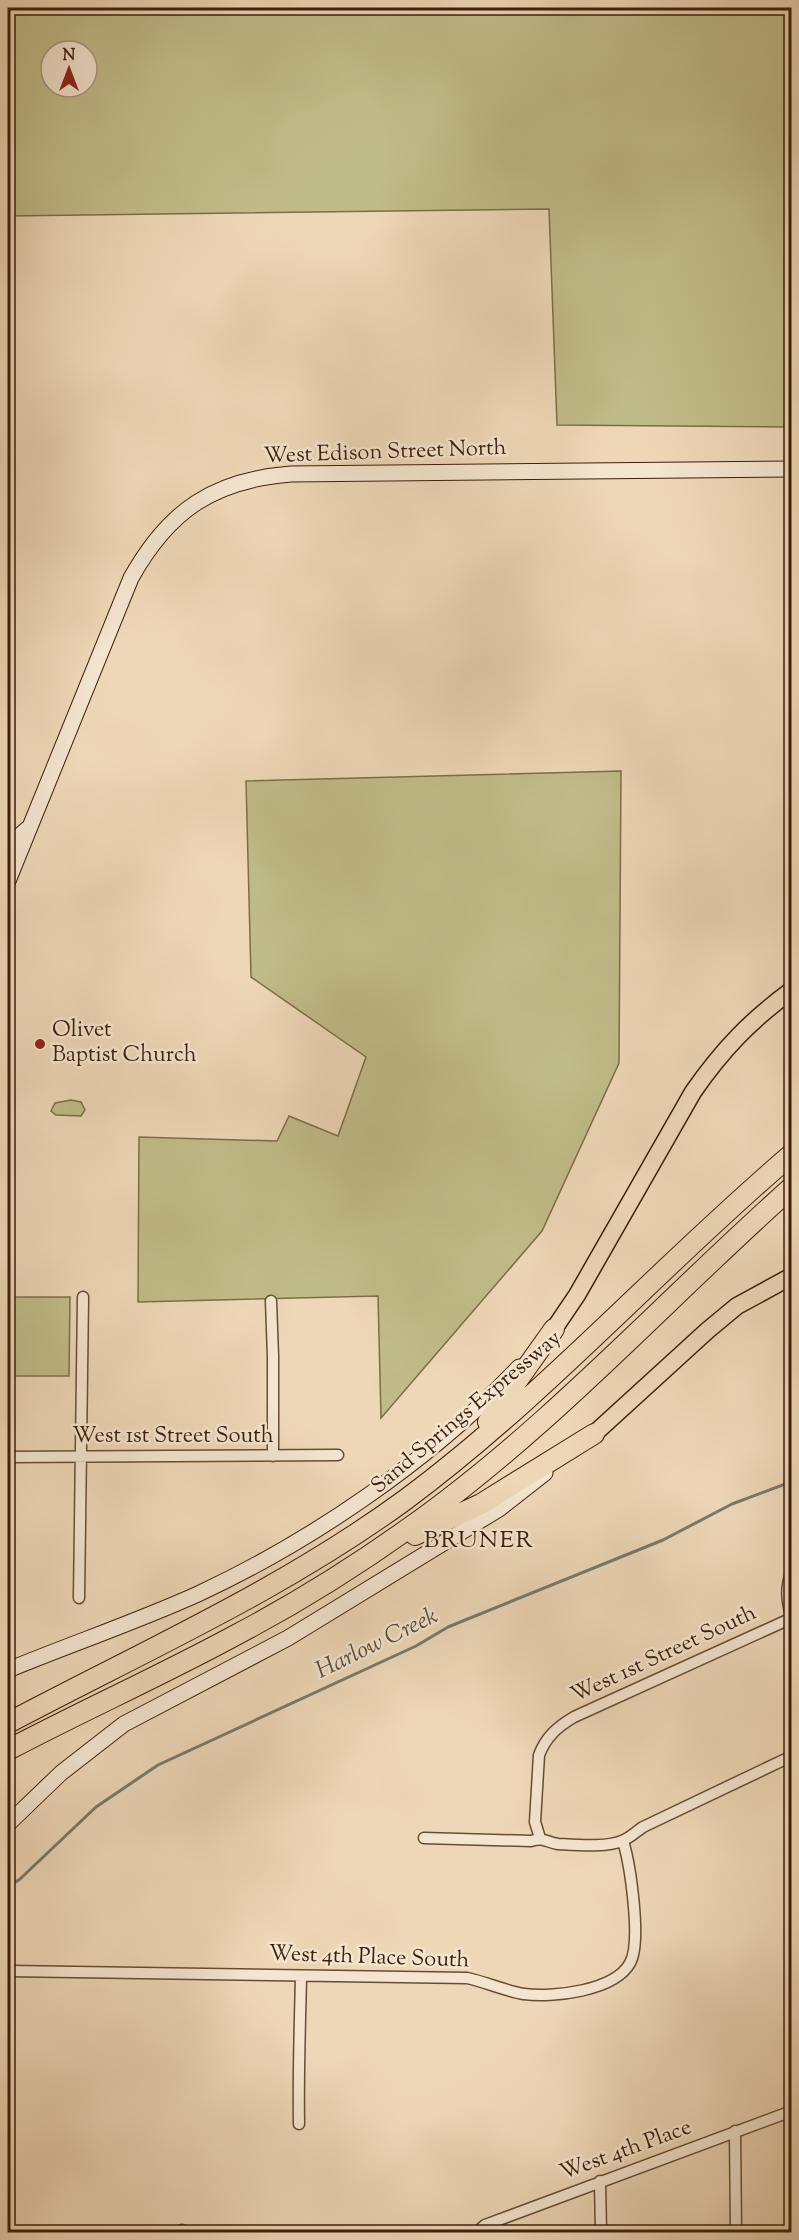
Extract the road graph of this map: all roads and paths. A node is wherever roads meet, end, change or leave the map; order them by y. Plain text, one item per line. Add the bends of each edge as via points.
1 (792, 469) edge
2 (29, 827) junction
3 (8, 846) edge
4 (8, 881) edge
5 (792, 990) edge
6 (792, 1154) edge
7 (792, 1187) edge
8 (792, 1276) edge
9 (82, 1297) dead end
10 (271, 1301) dead end
11 (554, 1329) junction
12 (594, 1434) junction
13 (470, 1449) junction
14 (338, 1455) dead end
15 (273, 1456) junction
16 (8, 1457) edge
17 (80, 1457) junction
18 (361, 1561) junction
19 (792, 1571) edge
20 (79, 1598) dead end
21 (792, 1618) edge
22 (8, 1670) edge
23 (8, 1723) edge
24 (8, 1750) edge
25 (792, 1756) edge
26 (8, 1824) edge
27 (424, 1838) dead end
28 (540, 1838) junction
29 (622, 1841) junction
30 (8, 1971) edge
31 (301, 1976) junction
32 (792, 2111) edge
33 (299, 2124) dead end
34 (735, 2131) junction
35 (600, 2181) junction
36 (8, 2232) edge
37 (125, 2232) edge
38 (477, 2232) edge
39 (601, 2232) edge
40 (736, 2232) edge

1 - 2 main road, West Edison Street North via 291,474 261,477 218,490 168,526 131,578
2 - 3 main road
2 - 4 main road, West Edison Street North
5 - 11 main road via 742,1030 711,1066
6 - 13 highway, Sand Springs Expressway
7 - 18 highway via 498,1458 442,1504
8 - 12 main road via 737,1306
9 - 17 street
10 - 15 street
11 - 13 highway
11 - 22 main road via 475,1411 404,1470 333,1518 199,1593
12 - 18 highway via 482,1504
12 - 26 main road via 500,1509 288,1638 124,1724 61,1773
13 - 23 highway, Sand Springs Expressway via 368,1526 286,1578
14 - 15 street, West 1st Street South
15 - 17 street, West 1st Street South
16 - 17 street, West 1st Street South
17 - 20 street
18 - 24 highway via 234,1636
19 - 21 street, West 1st Street South via 787,1596
21 - 28 street, West 1st Street South via 573,1717 554,1730 539,1755 535,1822
25 - 29 street via 643,1827
27 - 28 street
28 - 29 street via 571,1845
29 - 31 street, West 4th Place South via 628,1857 635,1949 623,1972 599,1985 573,1993 542,1995 523,1994 466,1978
30 - 31 street, West 4th Place South
31 - 33 street
32 - 34 street, West 4th Place
34 - 35 street, West 4th Place
34 - 40 street
35 - 38 street, West 4th Place via 485,2225
35 - 39 street
36 - 37 street

